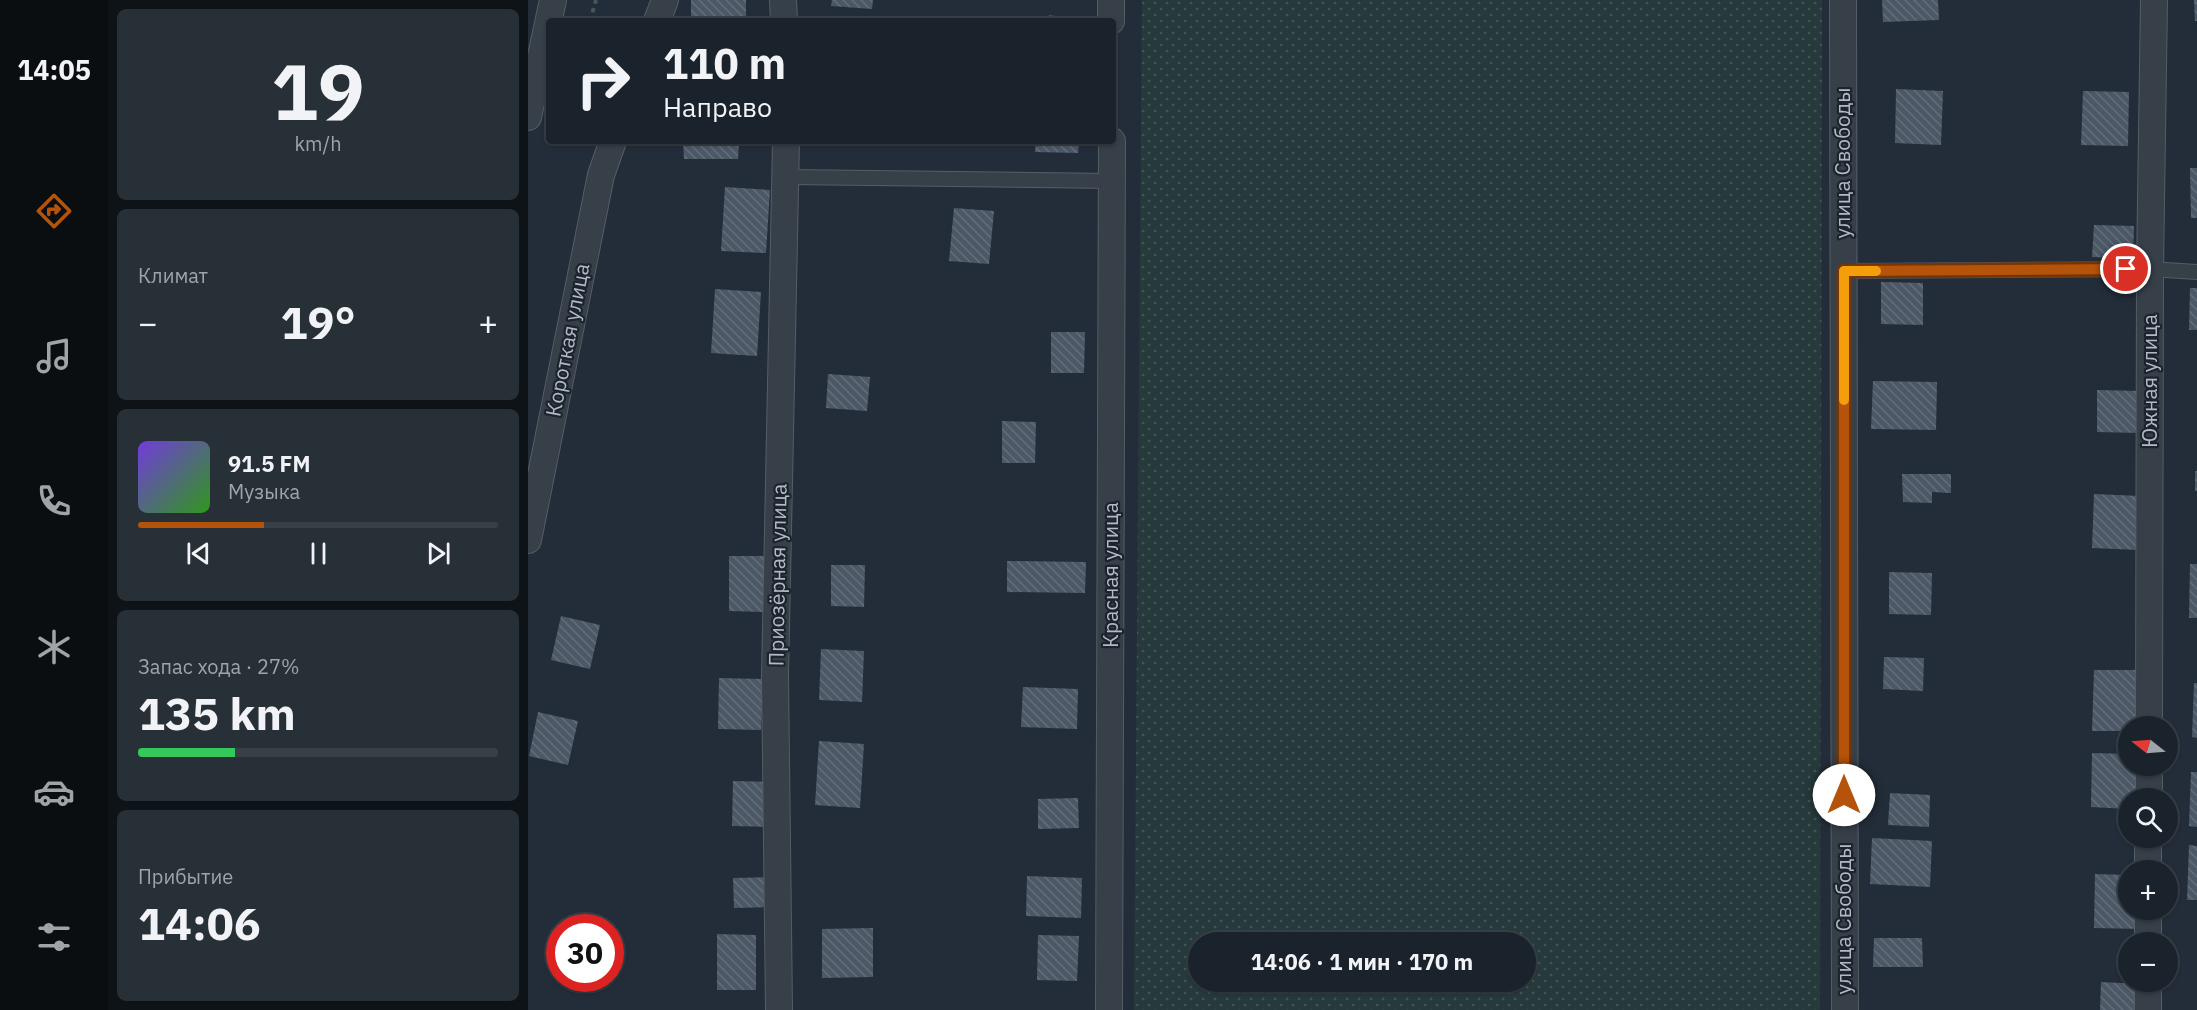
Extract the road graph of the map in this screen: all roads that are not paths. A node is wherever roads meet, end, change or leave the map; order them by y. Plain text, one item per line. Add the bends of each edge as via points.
1 (553, 0) edge
2 (665, 0) edge
3 (783, 0) edge
4 (1111, 0) edge
5 (1843, 0) edge
6 (2154, 0) edge
7 (549, 18) edge
8 (658, 18) edge
9 (784, 18) edge
10 (1111, 18) edge
11 (546, 33) edge
12 (528, 117) edge
13 (612, 144) edge
14 (786, 144) edge
15 (1112, 144) edge
16 (787, 177) junction
17 (1112, 181) junction
18 (2150, 269) junction
19 (1844, 271) junction
20 (2197, 272) edge
21 (528, 540) edge
22 (2149, 716) edge
23 (2148, 992) edge
24 (779, 1010) edge
25 (1109, 1010) edge
26 (1845, 1010) edge
27 (2148, 1010) edge

1 - 7 street
2 - 8 street
3 - 9 street
4 - 10 street
5 - 19 street, улица Свободы
6 - 18 street, Южная улица
11 - 12 street
13 - 21 street, Короткая улица via 601,175
14 - 16 street, Приозёрная улица
15 - 17 street, Красная улица
16 - 17 lane
16 - 24 street, Приозёрная улица via 776,676
17 - 25 street, Красная улица
18 - 19 lane
18 - 20 lane
18 - 22 street, Южная улица
19 - 26 street, улица Свободы
23 - 27 street

